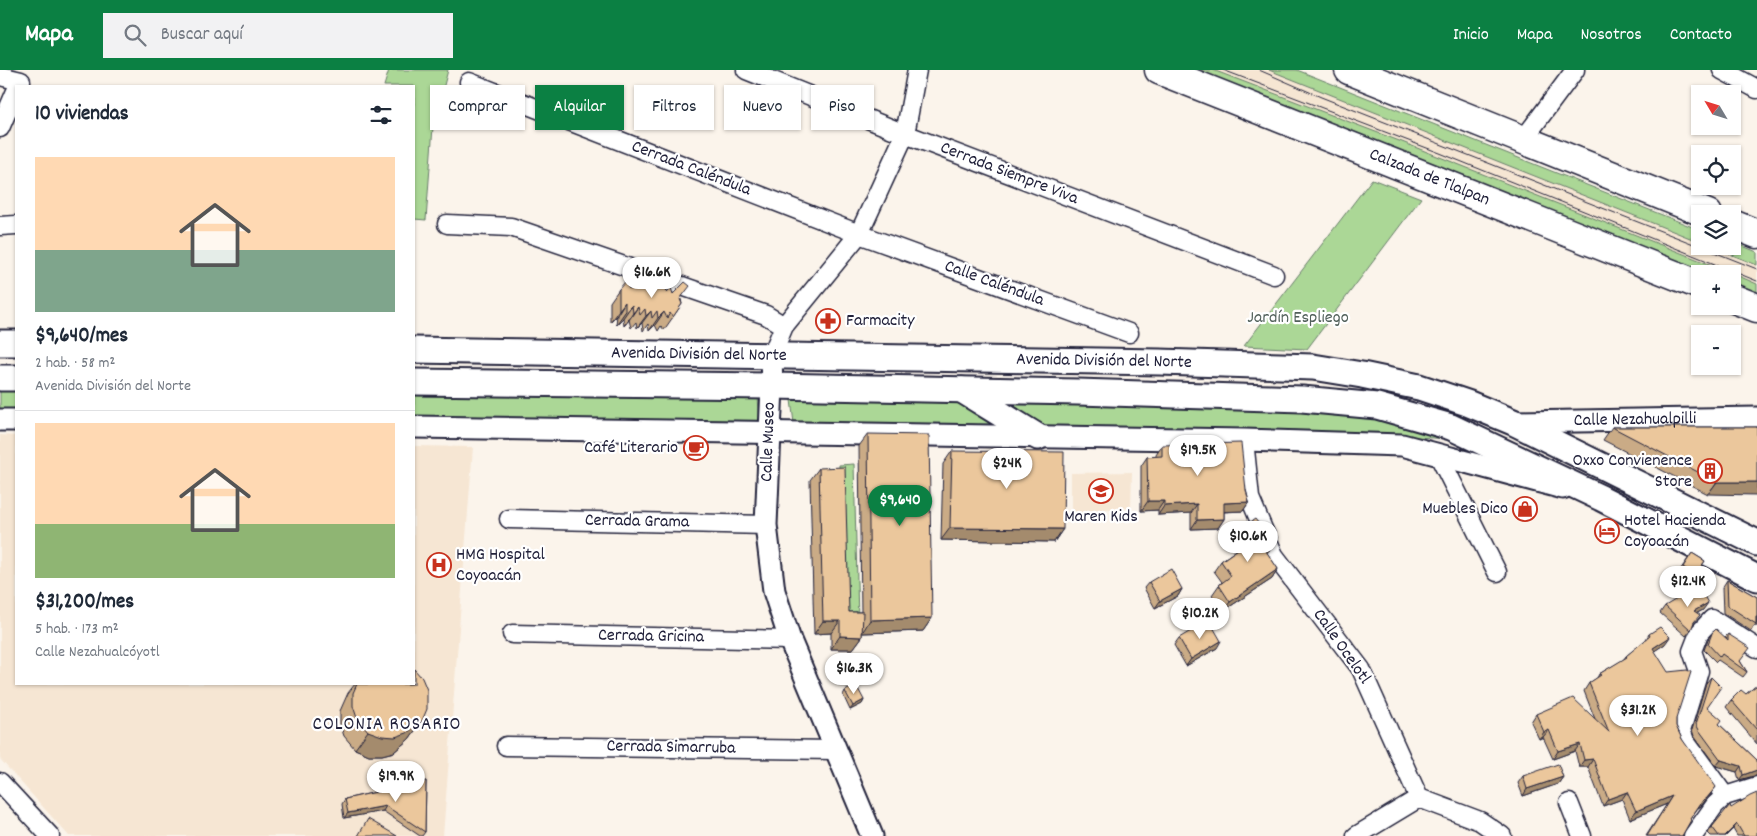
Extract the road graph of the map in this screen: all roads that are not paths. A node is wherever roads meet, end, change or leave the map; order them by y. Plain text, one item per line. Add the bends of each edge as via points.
1 (746, 70) edge
2 (917, 70) edge
3 (1159, 70) edge
4 (1349, 70) edge
5 (1575, 70) edge
6 (1722, 70) edge
7 (0, 76) edge
8 (469, 82) dead end
9 (1757, 89) edge
10 (15, 93) edge
11 (0, 128) edge
12 (905, 134) junction
13 (1523, 140) junction
14 (1691, 207) edge
15 (447, 224) dead end
16 (15, 225) edge
17 (0, 226) edge
18 (858, 234) junction
19 (1274, 275) dead end
20 (1691, 281) edge
21 (1741, 302) edge
22 (1757, 308) edge
23 (784, 326) junction
24 (1129, 333) dead end
25 (0, 342) edge
26 (15, 343) edge
27 (415, 350) edge
28 (771, 357) junction
29 (0, 378) edge
30 (15, 378) edge
31 (415, 382) edge
32 (772, 386) junction
33 (962, 390) junction
34 (1757, 418) edge
35 (0, 420) edge
36 (15, 420) edge
37 (1513, 422) junction
38 (415, 427) edge
39 (770, 433) junction
40 (1038, 437) junction
41 (1244, 440) junction
42 (1438, 454) junction
43 (1601, 498) junction
44 (1694, 511) junction
45 (509, 519) dead end
46 (766, 525) junction
47 (1680, 539) junction
48 (1757, 543) edge
49 (1497, 572) dead end
50 (1757, 578) edge
51 (512, 634) dead end
52 (790, 640) junction
53 (1757, 648) edge
54 (506, 746) dead end
55 (836, 750) junction
56 (0, 782) edge
57 (1757, 786) edge
58 (1725, 796) junction
59 (1419, 798) junction
60 (1569, 803) dead end
61 (50, 836) edge
62 (872, 836) edge
63 (1356, 836) edge
64 (1502, 836) edge
65 (1582, 836) edge
66 (1693, 836) edge

1 - 12 street, Cerrada Siempre Viva
2 - 12 street, Calle Museo
3 - 20 highway, Calzada de Tlalpan
4 - 13 highway
5 - 13 street
6 - 9 street
7 - 10 street
8 - 18 street, Cerrada Caléndula
10 - 11 street
12 - 18 street, Calle Museo
12 - 19 street, Cerrada Siempre Viva
13 - 14 highway
15 - 23 street via 511,227 766,316
16 - 17 street
18 - 23 street, Calle Museo
18 - 24 street, Calle Caléndula
21 - 22 highway
23 - 28 street, Calle Museo
25 - 26 main road
27 - 28 main road, Avenida División del Norte
28 - 32 street, Calle Museo
28 - 37 main road, Avenida División del Norte via 1313,367 1420,387
29 - 30 main road
31 - 32 main road, Avenida División del Norte
32 - 33 main road, Avenida División del Norte
32 - 39 street, Calle Museo
33 - 40 main road
33 - 43 main road, Avenida División del Norte via 1302,399 1377,406 1451,427
34 - 37 street, Calle Nezahualpilli
35 - 36 street
37 - 44 main road, Avenida División del Norte
38 - 39 street, Avenida División del Norte
39 - 40 street, Avenida División del Norte
39 - 46 street, Calle Museo
40 - 41 street, Avenida División del Norte
41 - 42 street, Avenida División del Norte via 1402,445
41 - 59 street, Calle Ocelotl via 1250,498 1274,555 1361,670
42 - 43 street, Avenida División del Norte
42 - 49 street
43 - 47 main road, Avenida División del Norte
44 - 47 main road via 1699,528 1688,539
44 - 48 main road, Avenida División del Norte
45 - 46 street, Cerrada Grama
46 - 52 street, Calle Museo via 774,591
47 - 50 main road, Avenida División del Norte
51 - 52 street, Cerrada Gricina
52 - 55 street, Calle Museo
53 - 58 street via 1712,619 1700,633 1692,651 1699,671 1681,730 1685,742
54 - 55 street, Cerrada Simarruba
55 - 62 street, Calle Museo
56 - 61 street
57 - 58 street
58 - 66 street
59 - 63 street
59 - 64 street via 1480,821
60 - 65 street

